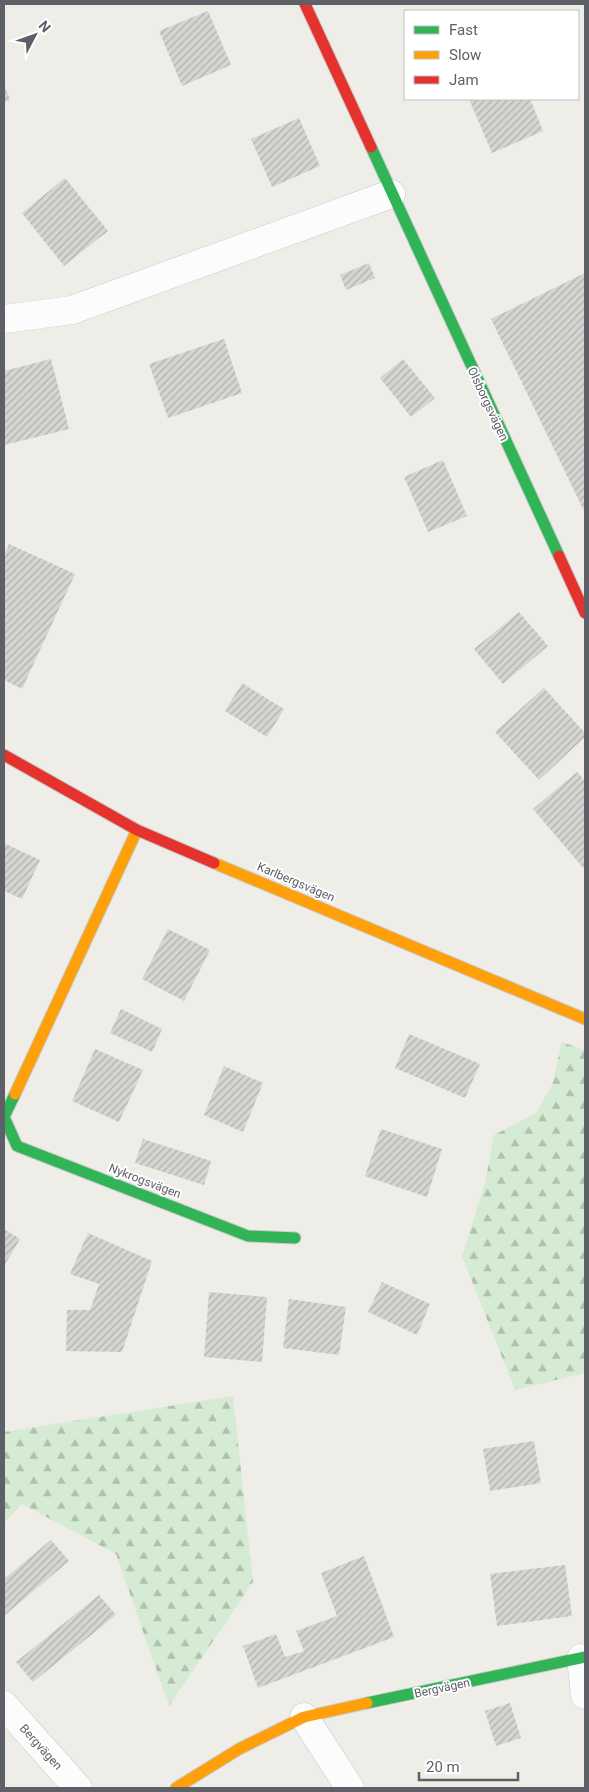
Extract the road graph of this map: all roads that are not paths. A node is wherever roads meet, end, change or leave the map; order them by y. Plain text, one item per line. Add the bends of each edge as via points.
1 (305, 4) edge
2 (391, 194) junction
3 (4, 319) edge
4 (585, 613) edge
5 (4, 755) edge
6 (137, 830) junction
7 (585, 1019) edge
8 (295, 1238) dead end
9 (583, 1657) edge
10 (585, 1695) edge
11 (4, 1705) edge
12 (304, 1717) junction
13 (78, 1788) edge
14 (176, 1788) edge
15 (350, 1788) edge

1 - 2 street, Olsborgsvägen
2 - 3 street via 72,310
2 - 4 street, Olsborgsvägen
5 - 6 street, Karlbergsvägen
6 - 7 street, Karlbergsvägen
6 - 8 street, Nykrogsvägen via 4,1117 17,1146 248,1236
9 - 10 street, Bergvägen
9 - 12 street, Bergvägen
11 - 13 street, Bergvägen
12 - 14 street, Bergvägen via 239,1748
12 - 15 street

